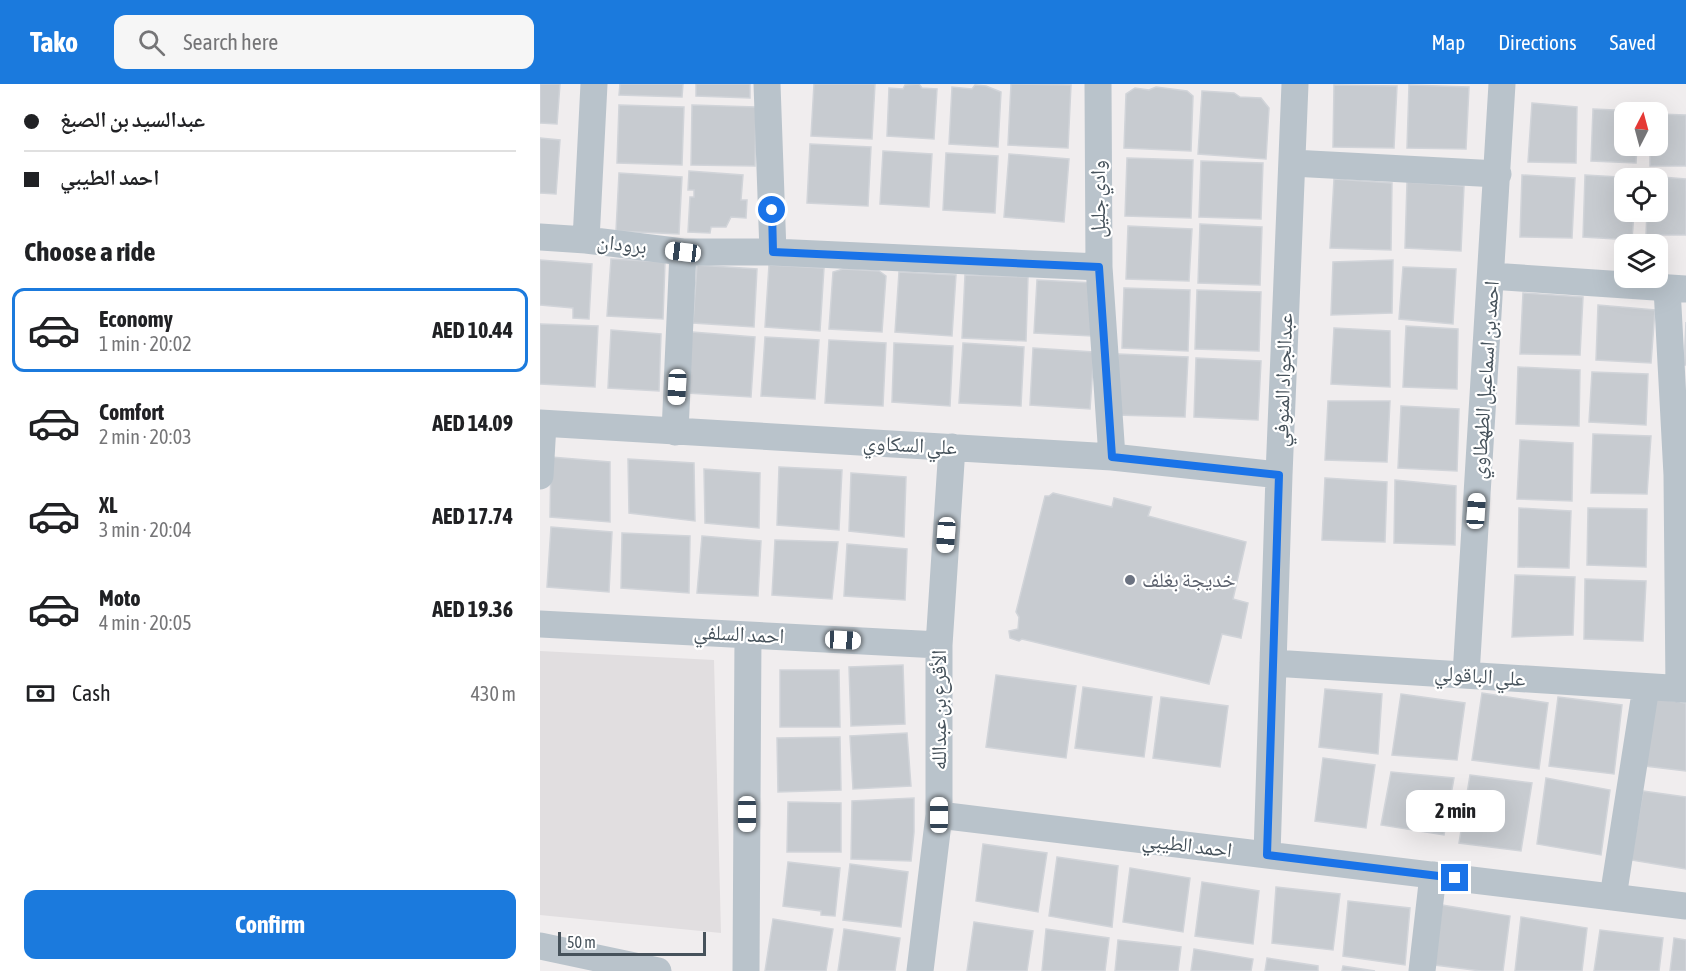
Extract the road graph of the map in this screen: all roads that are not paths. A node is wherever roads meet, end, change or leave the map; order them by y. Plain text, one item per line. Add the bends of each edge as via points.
1 (594, 84) edge
2 (767, 84) edge
3 (1098, 84) edge
4 (1295, 84) edge
5 (1502, 84) edge
6 (1292, 164) junction
7 (1498, 174) junction
8 (540, 237) edge
9 (586, 240) junction
10 (683, 252) junction
11 (773, 252) junction
12 (1099, 267) junction
13 (1491, 276) junction
14 (1677, 289) edge
15 (542, 424) edge
16 (675, 432) junction
17 (952, 447) junction
18 (1112, 457) junction
19 (1279, 475) junction
20 (1682, 475) edge
21 (540, 476) edge
22 (540, 624) edge
23 (748, 635) junction
24 (939, 645) junction
25 (1273, 663) junction
26 (1466, 675) junction
27 (1646, 687) junction
28 (1682, 689) edge
29 (939, 815) junction
30 (1267, 855) junction
31 (1433, 875) junction
32 (1613, 897) junction
33 (1686, 906) edge
34 (540, 946) edge
35 (658, 971) edge
36 (746, 971) edge
37 (920, 971) edge
38 (1422, 971) edge

1 - 9 street
2 - 11 street
3 - 12 street, وادي جليل
4 - 6 street, عبدالجواد المنوفي
5 - 7 street, احمد بن اسماعيل الطهطاوي
6 - 7 street
6 - 19 street, عبدالجواد المنوفي
7 - 13 street, احمد بن اسماعيل الطهطاوي
8 - 9 street, برودان
9 - 10 street, برودان
10 - 11 street, برودان
10 - 16 street
11 - 12 street, برودان
12 - 18 street, وادي جليل
13 - 14 street
13 - 26 street, احمد بن اسماعيل الطهطاوي
14 - 20 street
15 - 16 street, علي السكاوي
15 - 21 street
16 - 17 street, علي السكاوي
17 - 18 street, علي السكاوي
17 - 24 street, الأقرع بن عبدالله
18 - 19 street, علي السكاوي
19 - 25 street, عبدالجواد المنوفي
20 - 28 street
22 - 23 street, احمد السلفي
23 - 24 street, احمد السلفي
23 - 36 street
24 - 29 street, الأقرع بن عبدالله
25 - 26 street, علي الباقولي
25 - 30 street, عبدالجواد المنوفي
26 - 27 street, علي الباقولي
27 - 28 street, علي الباقولي
27 - 32 street
29 - 30 street, احمد الطيبي
29 - 37 street, الأقرع بن عبدالله
30 - 31 street, احمد الطيبي
31 - 32 street, احمد الطيبي
31 - 38 street
32 - 33 street, احمد الطيبي
34 - 35 street

